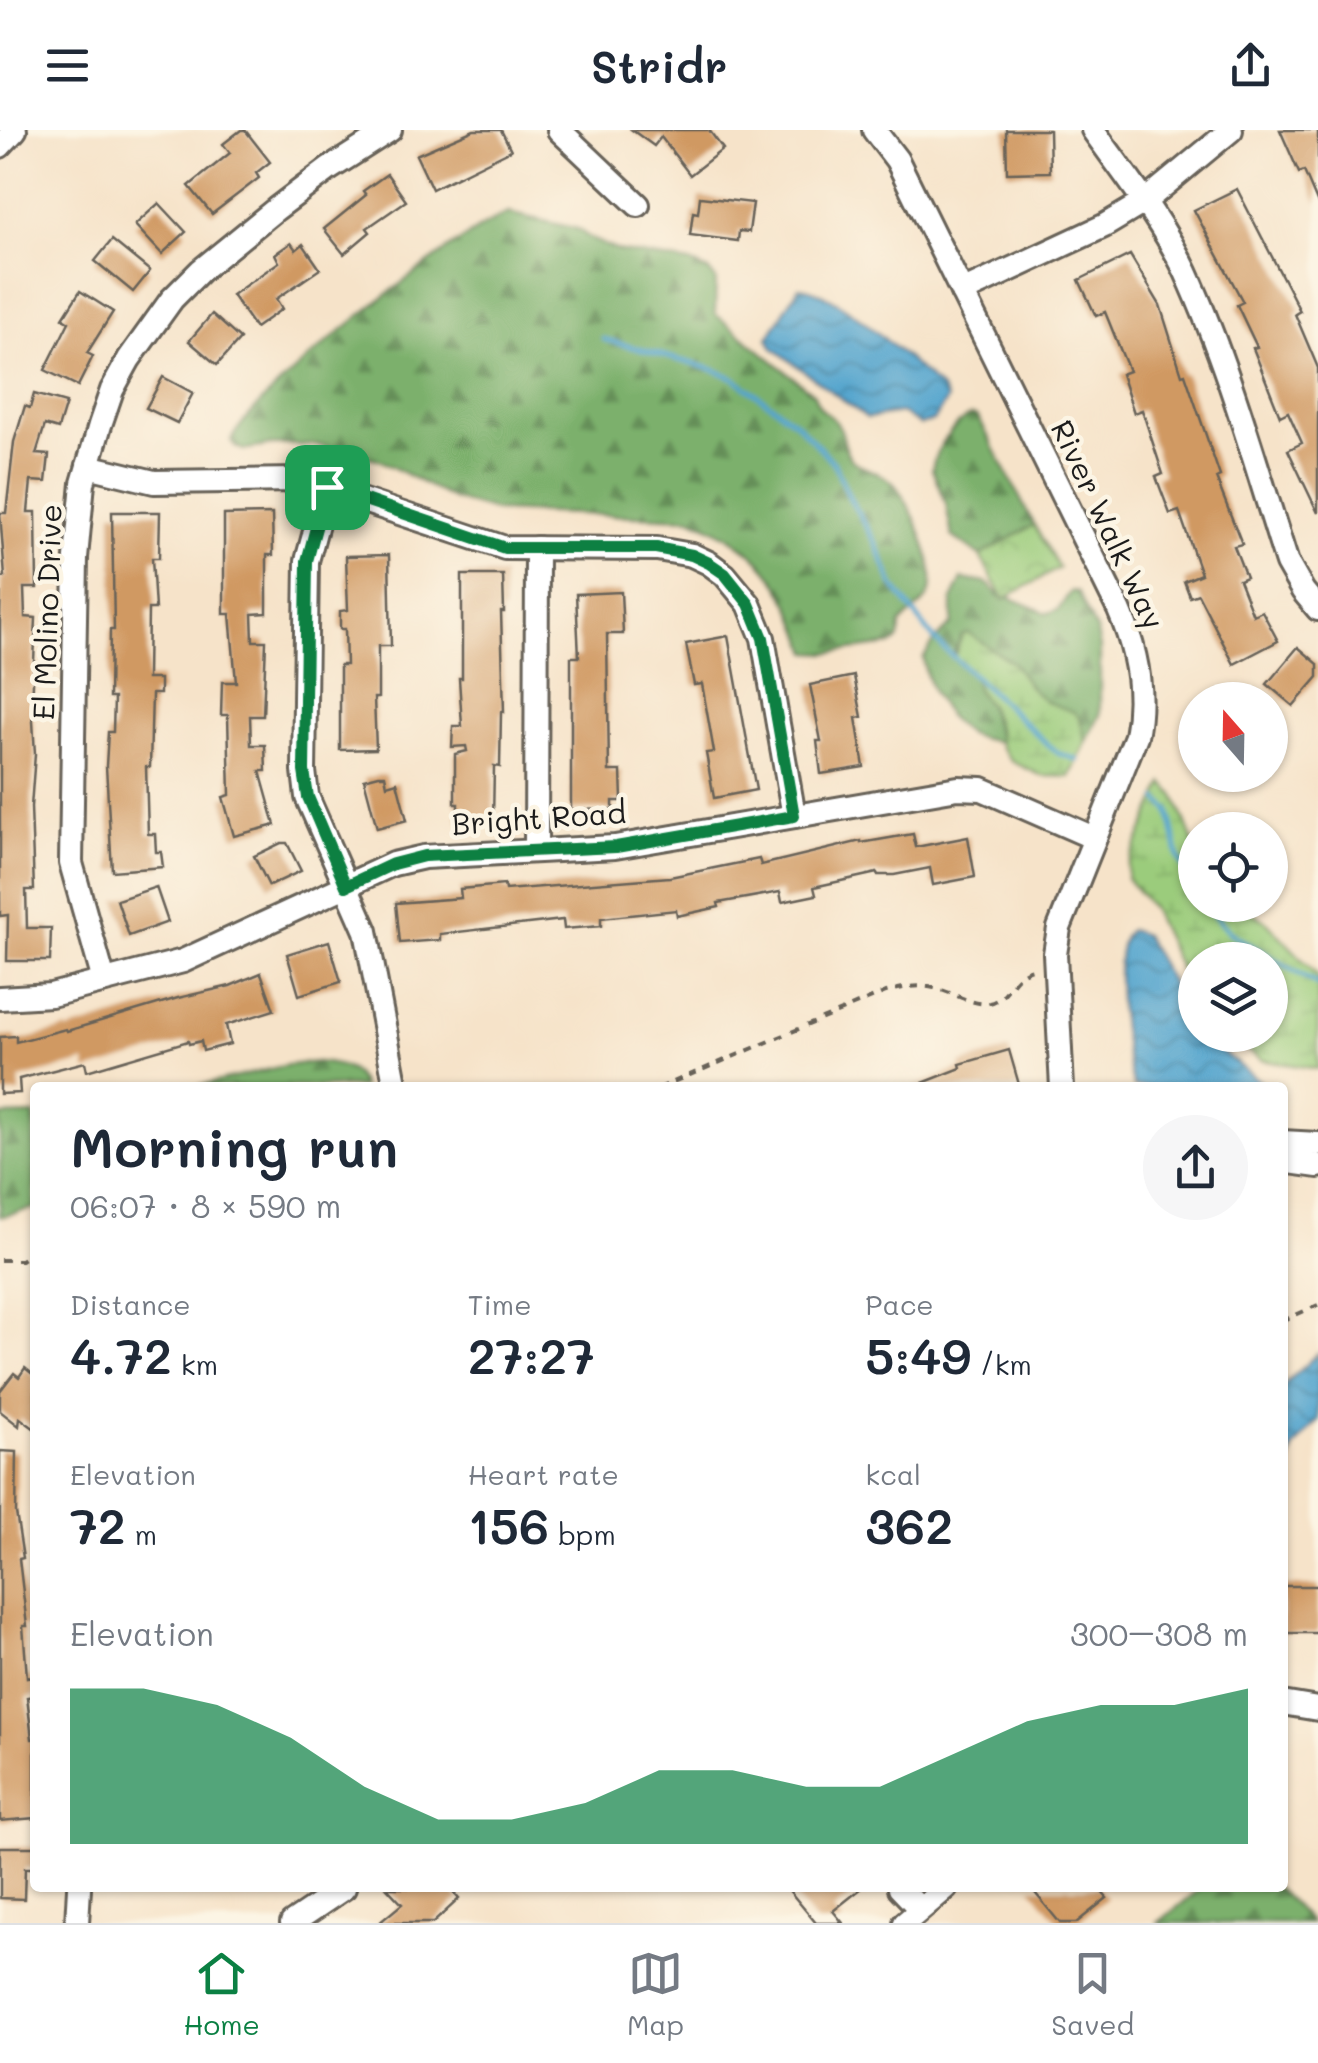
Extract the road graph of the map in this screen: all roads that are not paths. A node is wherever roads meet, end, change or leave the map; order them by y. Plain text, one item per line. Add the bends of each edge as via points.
1 (14, 130) edge
2 (390, 130) edge
3 (559, 130) edge
4 (874, 130) edge
5 (1093, 130) edge
6 (1231, 130) edge
7 (0, 146) edge
8 (1144, 202) junction
9 (638, 205) dead end
10 (962, 292) junction
11 (88, 466) junction
12 (327, 487) junction
13 (537, 548) junction
14 (1318, 609) edge
15 (794, 816) junction
16 (1094, 838) junction
17 (536, 851) junction
18 (346, 886) junction
19 (104, 982) junction
20 (0, 998) edge
21 (395, 1082) edge
22 (1062, 1082) edge
23 (1294, 1150) edge
24 (1318, 1166) edge
25 (1288, 1704) edge
26 (1318, 1709) edge
27 (79, 1892) edge
28 (338, 1892) edge
29 (902, 1892) edge
30 (941, 1892) edge
31 (912, 1916) edge
32 (77, 1923) edge
33 (292, 1923) edge

1 - 7 street
2 - 11 street, El Molino Drive via 276,209 172,298 112,390
3 - 9 street
4 - 10 street, River Walk Way via 897,160
5 - 8 street
6 - 8 street
8 - 10 street
8 - 14 street via 1185,270 1287,562
10 - 16 street, River Walk Way via 1130,636 1139,722
11 - 12 street via 154,482 300,480
11 - 19 street, El Molino Drive via 76,558 71,863
12 - 13 street via 505,548
12 - 18 street via 307,561 304,771 308,797
13 - 15 street via 675,550 709,563 737,588 763,638
13 - 17 street
15 - 16 street, Bright Road via 982,789
15 - 17 street, Bright Road via 616,847
16 - 22 street, River Walk Way via 1064,909 1055,954
17 - 18 street, Bright Road via 424,856
18 - 19 street, Bright Road via 183,961
18 - 21 street via 366,931
19 - 20 street, Bright Road
23 - 24 street
25 - 26 street
27 - 32 street
28 - 33 street
29 - 31 street
30 - 31 street

